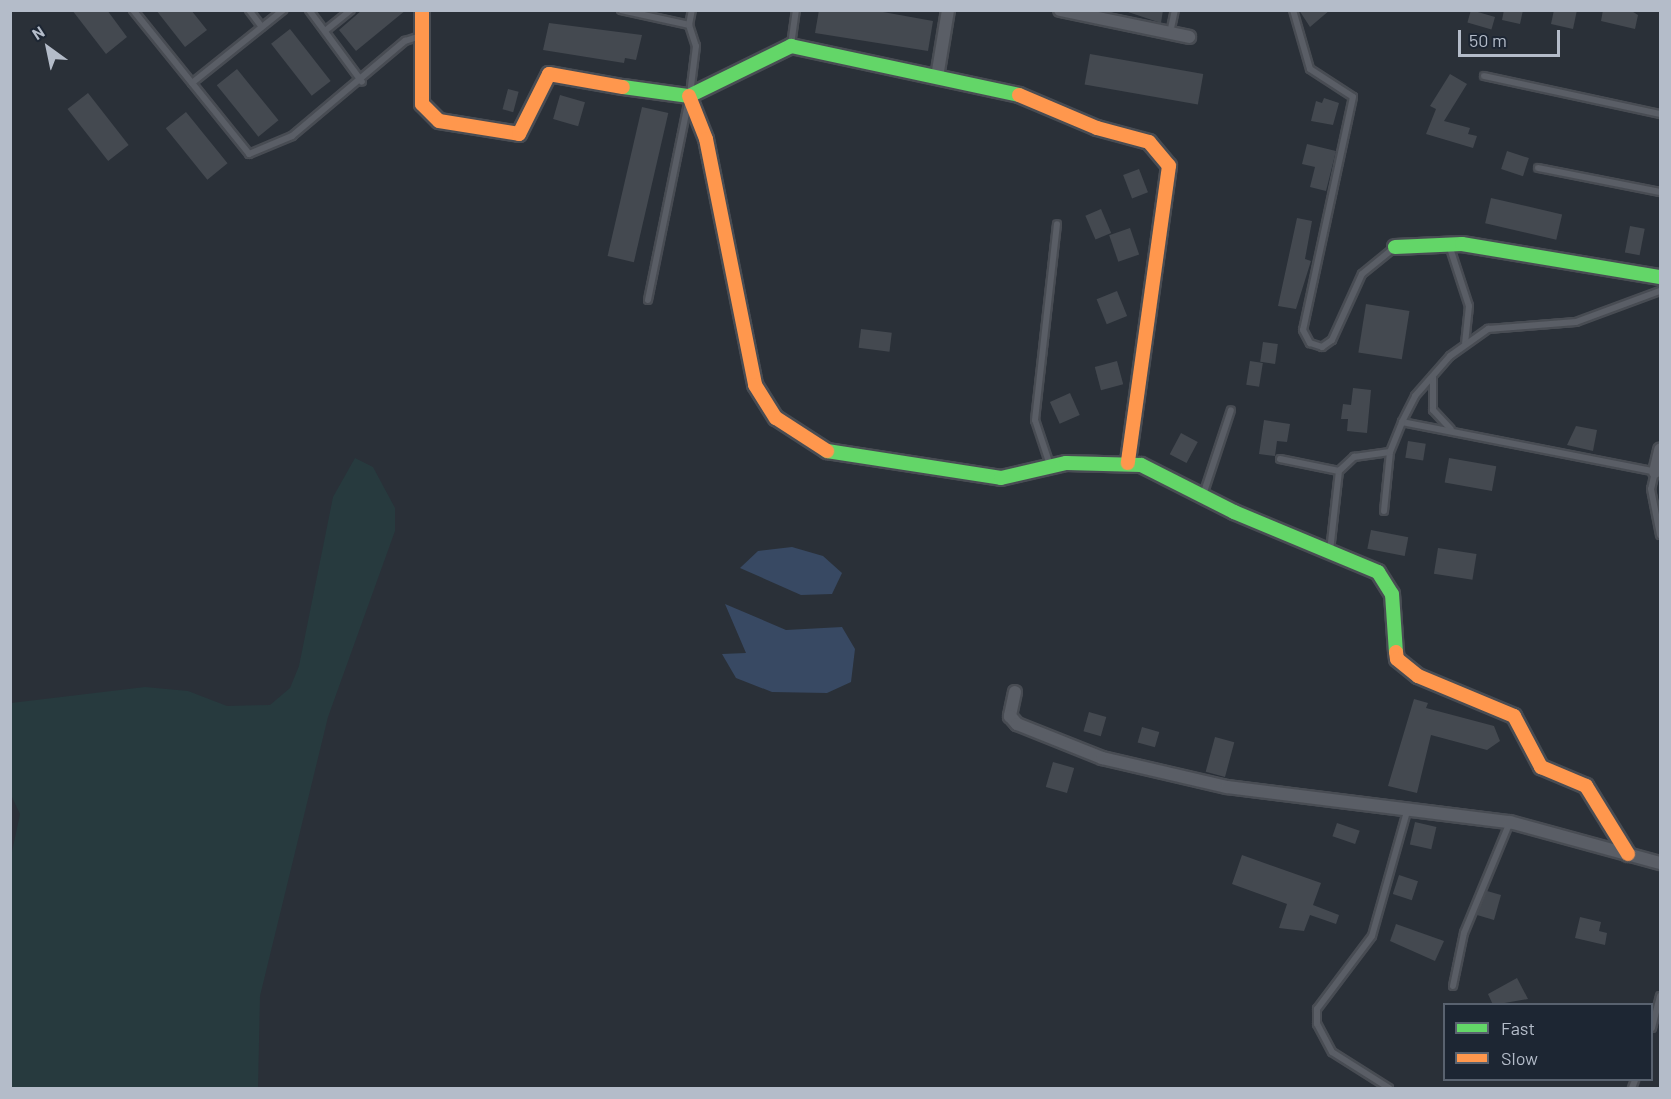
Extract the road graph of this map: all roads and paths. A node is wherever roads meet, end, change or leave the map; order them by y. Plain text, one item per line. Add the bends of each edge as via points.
1 (133, 10) edge
2 (249, 10) edge
3 (283, 10) edge
4 (309, 10) edge
5 (351, 10) edge
6 (422, 10) edge
7 (621, 10) edge
8 (692, 10) edge
9 (796, 10) edge
10 (948, 10) edge
11 (1060, 10) edge
12 (1175, 10) edge
13 (1293, 10) edge
14 (689, 25) junction
15 (262, 27) junction
16 (325, 31) junction
17 (1170, 33) junction
18 (420, 35) junction
19 (1189, 37) dead end
20 (791, 46) junction
21 (938, 71) junction
22 (1484, 76) dead end
23 (192, 82) junction
24 (362, 82) junction
25 (689, 96) junction
26 (1660, 114) edge
27 (1538, 168) dead end
28 (1660, 192) edge
29 (1057, 224) dead end
30 (1447, 243) junction
31 (1395, 247) joint
32 (1660, 277) edge
33 (1660, 291) edge
34 (648, 300) dead end
35 (1465, 343) junction
36 (1435, 373) junction
37 (1231, 410) dead end
38 (1402, 422) junction
39 (1452, 430) junction
40 (1660, 450) edge
41 (1390, 452) junction
42 (1280, 459) dead end
43 (1128, 463) junction
44 (1050, 466) junction
45 (1339, 471) junction
46 (1658, 472) edge
47 (1203, 496) junction
48 (1384, 511) dead end
49 (1660, 535) edge
50 (1330, 552) junction
51 (1015, 692) dead end
52 (1408, 807) junction
53 (1510, 822) junction
54 (1628, 854) junction
55 (1660, 863) edge
56 (1453, 986) dead end
57 (1660, 996) edge
58 (1657, 1018) edge
59 (1389, 1089) edge

1 - 23 lane
2 - 15 lane
3 - 15 lane
4 - 16 lane
5 - 16 lane
6 - 18 street
7 - 14 lane
8 - 14 lane
9 - 20 lane
10 - 21 street
11 - 17 street
12 - 17 lane
13 - 31 lane via 1310,69 1353,96 1303,330 1310,343 1322,347 1332,340 1362,274
14 - 25 lane via 696,46
15 - 23 lane
16 - 24 lane
17 - 19 street
18 - 24 lane via 405,41
18 - 25 street via 422,104 429,116 500,135 519,134 549,74
20 - 21 street
20 - 25 street
21 - 43 street via 1012,92 1097,128 1149,142 1166,156 1155,298 1136,383
22 - 26 lane
23 - 24 lane via 249,154 292,136
25 - 34 lane
25 - 44 street via 706,139 755,385 776,418 831,454 850,459 1001,478
27 - 28 lane
29 - 44 lane via 1035,420
30 - 31 street
30 - 32 street
30 - 35 lane via 1469,306
33 - 35 lane via 1576,322 1506,324
35 - 36 lane
36 - 38 lane
36 - 39 lane via 1432,410
37 - 47 lane
38 - 39 lane
38 - 41 lane
39 - 46 lane
40 - 46 street
41 - 45 lane via 1354,457
41 - 48 lane
42 - 45 lane
43 - 44 street
43 - 47 street via 1155,470
45 - 50 lane
46 - 49 lane via 1652,489
47 - 50 street
50 - 54 street via 1385,578 1395,614 1394,649 1406,668 1514,716 1540,767 1586,786
51 - 52 street via 1010,716 1017,724 1102,758 1227,788
52 - 53 street
52 - 59 lane via 1372,936 1317,1009 1317,1024 1332,1052
53 - 54 street
53 - 56 lane via 1471,914
54 - 55 street
57 - 58 lane

